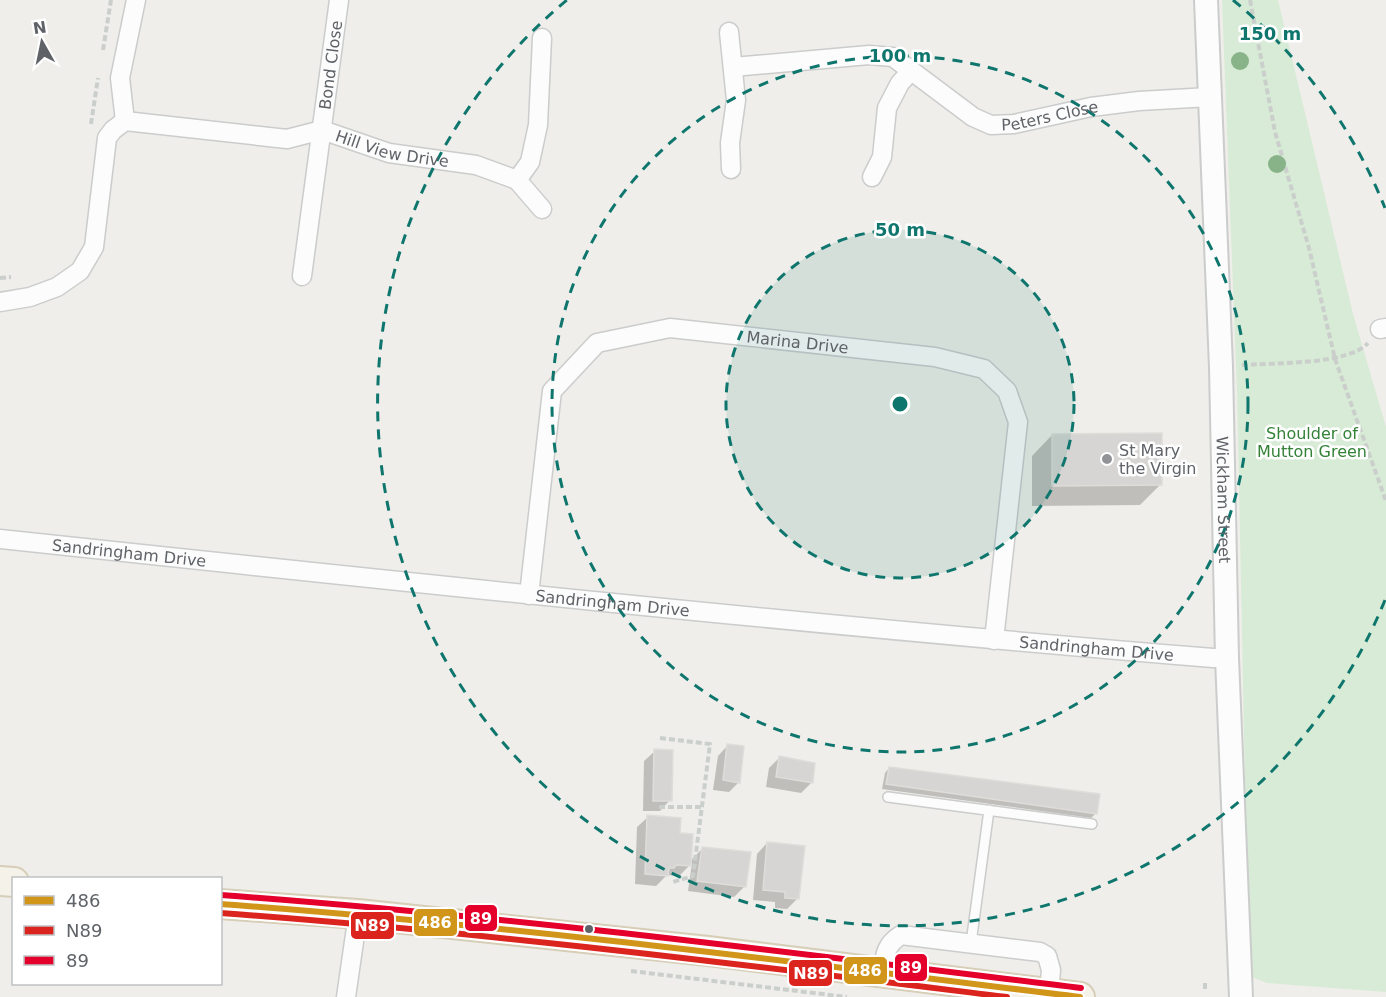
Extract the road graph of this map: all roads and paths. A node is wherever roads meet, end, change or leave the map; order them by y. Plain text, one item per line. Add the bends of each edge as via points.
1 (111, 0) edge
2 (136, 0) edge
3 (339, 0) edge
4 (1206, 0) edge
5 (1250, 0) edge
6 (729, 32) dead end
7 (542, 38) dead end
8 (101, 58) dead end
9 (733, 67) junction
10 (99, 70) dead end
11 (912, 71) junction
12 (1210, 97) junction
13 (125, 121) junction
14 (90, 129) dead end
15 (322, 130) junction
16 (731, 169) dead end
17 (872, 177) dead end
18 (517, 180) junction
19 (542, 209) dead end
20 (21, 276) dead end
21 (303, 276) dead end
22 (0, 278) edge
23 (0, 302) edge
24 (1383, 328) edge
25 (1335, 359) junction
26 (1221, 367) junction
27 (1386, 501) edge
28 (0, 539) edge
29 (529, 595) junction
30 (994, 640) junction
31 (1227, 658) junction
32 (660, 738) dead end
33 (888, 796) dead end
34 (659, 807) dead end
35 (702, 807) junction
36 (989, 810) junction
37 (1092, 824) dead end
38 (673, 882) dead end
39 (222, 904) edge
40 (358, 914) junction
41 (971, 944) junction
42 (882, 973) junction
43 (689, 978) dead end
44 (1049, 993) junction
45 (346, 997) edge
46 (847, 997) edge
47 (1080, 997) edge
48 (1241, 997) edge

1 - 8 path
2 - 13 street via 120,78
3 - 15 street, Bond Close
4 - 12 street, Wickham Street
5 - 25 path via 1275,132 1309,248
6 - 9 street
7 - 18 street via 538,125 530,162
9 - 11 street, Peters Close via 869,55 893,57
9 - 16 street via 736,100
10 - 14 path
11 - 12 street, Peters Close via 973,117 991,125 1120,103
11 - 17 street via 900,83 887,108 882,157
12 - 26 street, Wickham Street
13 - 15 street, Hill View Drive via 287,139
13 - 23 street via 107,138 94,247 80,271 57,287
15 - 18 street, Hill View Drive via 389,153 476,165
15 - 21 street, Bond Close
18 - 19 street
20 - 22 path
24 - 25 path via 1362,350
25 - 26 path
25 - 27 path
26 - 31 street, Wickham Street
28 - 29 street, Sandringham Drive
29 - 30 street, Sandringham Drive
29 - 30 street, Marina Drive via 552,391 597,343 669,328 935,357 984,369 1007,391 1018,422
30 - 31 street, Sandringham Drive
31 - 48 street, Wickham Street
32 - 35 path via 711,744
33 - 36 lane
34 - 35 path
35 - 38 path via 693,876
36 - 37 lane
36 - 41 lane
39 - 40 main road
40 - 42 main road
40 - 45 street
41 - 42 street via 901,935 891,941
41 - 44 street via 1047,956 1052,970
42 - 44 main road
43 - 46 path
44 - 47 main road

